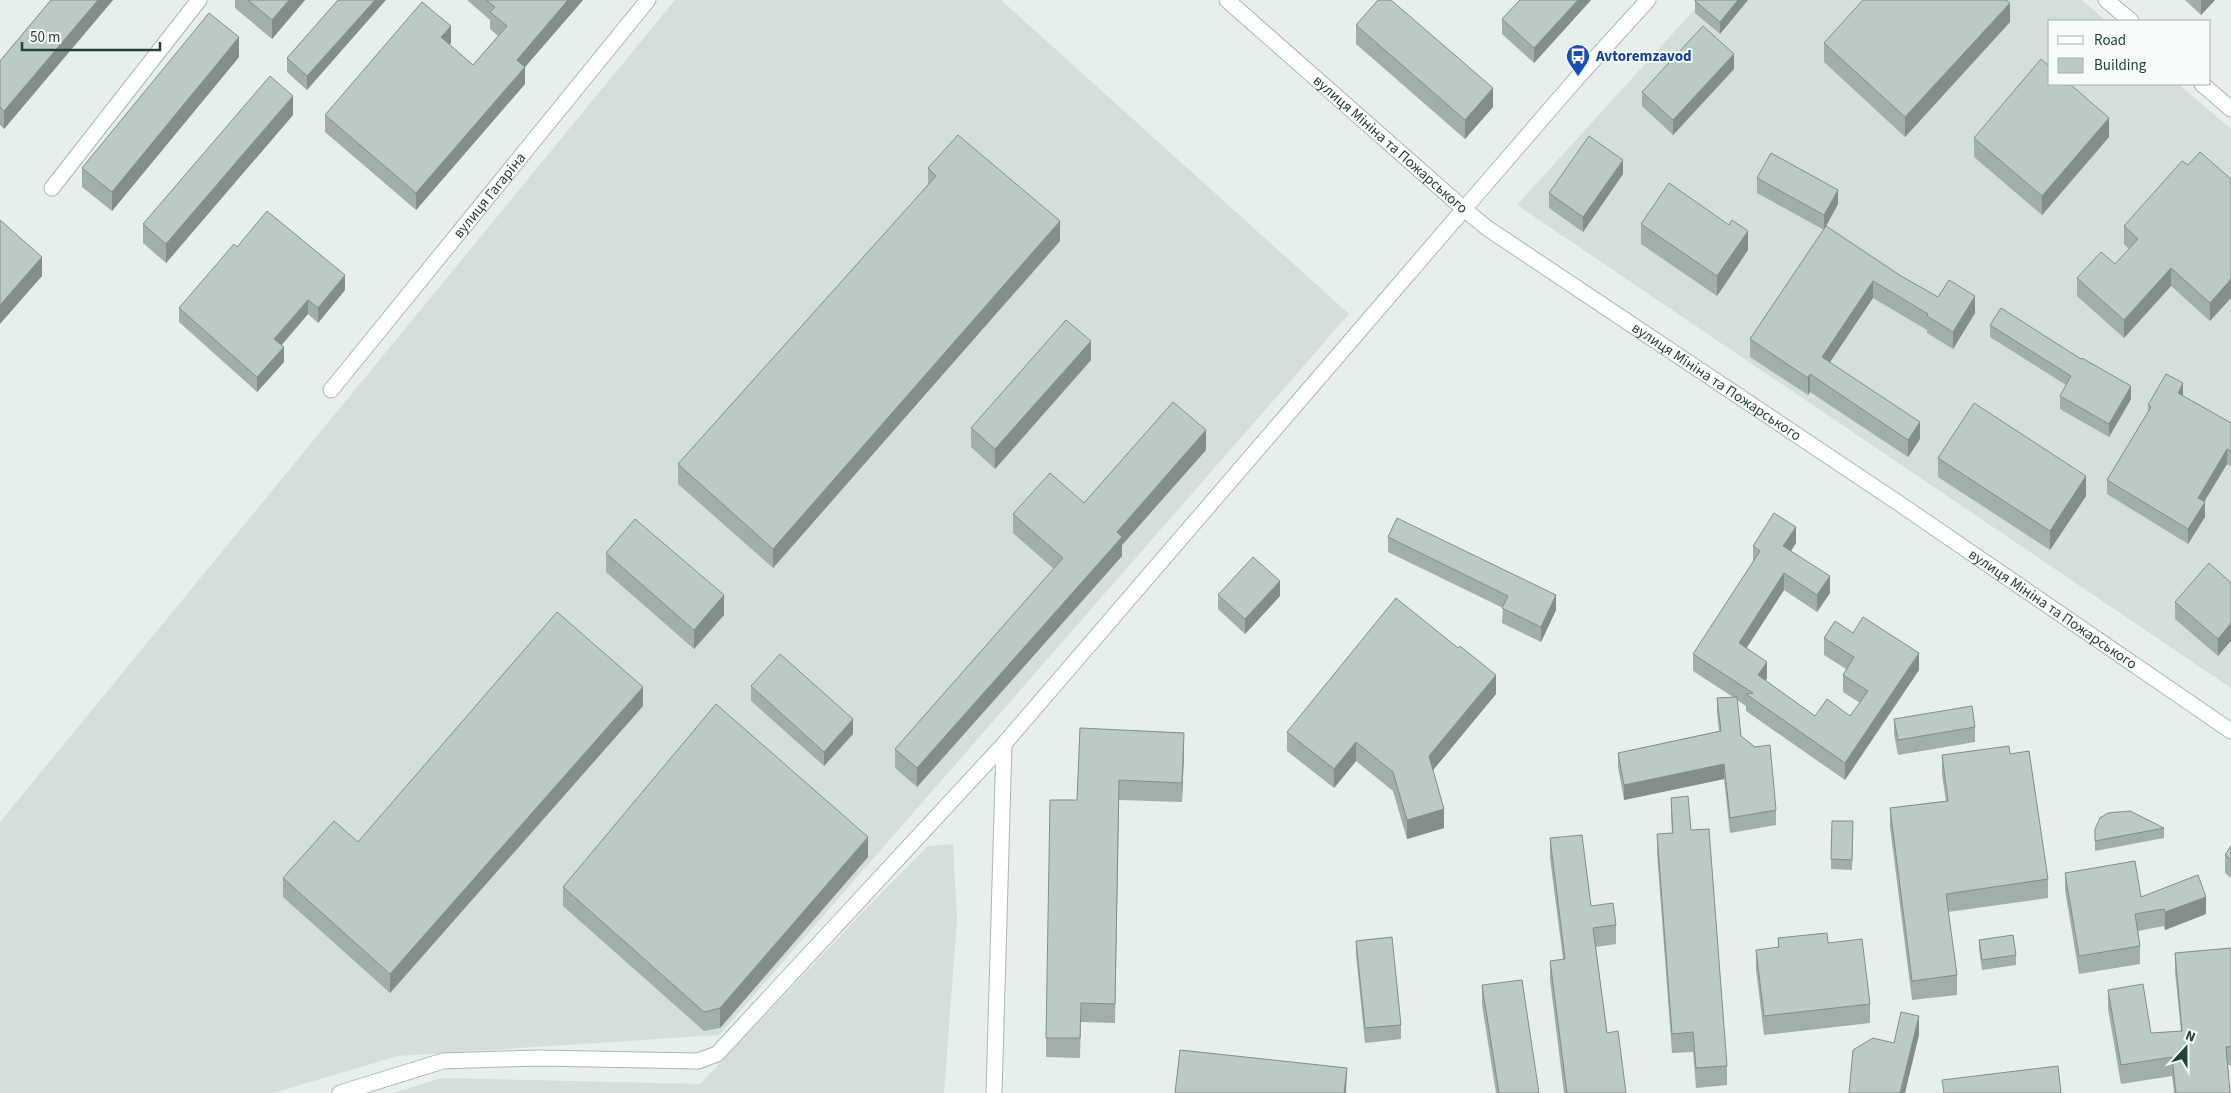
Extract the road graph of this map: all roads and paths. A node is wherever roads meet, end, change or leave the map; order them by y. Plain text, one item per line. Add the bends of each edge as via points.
1 (199, 0) edge
2 (648, 0) edge
3 (1227, 0) edge
4 (1648, 0) edge
5 (2106, 0) edge
6 (2129, 20) edge
7 (2203, 85) edge
8 (2231, 109) edge
9 (52, 188) dead end
10 (1464, 210) junction
11 (331, 390) dead end
12 (2231, 731) edge
13 (1004, 744) junction
14 (340, 1093) edge
15 (994, 1093) edge

1 - 9 street
2 - 11 street, вулиця Гагаріна
3 - 10 street, вулиця Мініна та Пожарського
4 - 10 street
5 - 6 street
7 - 8 street
10 - 12 street, вулиця Мініна та Пожарського
10 - 13 street
13 - 14 street via 718,1054 698,1061 537,1058 443,1061
13 - 15 street

